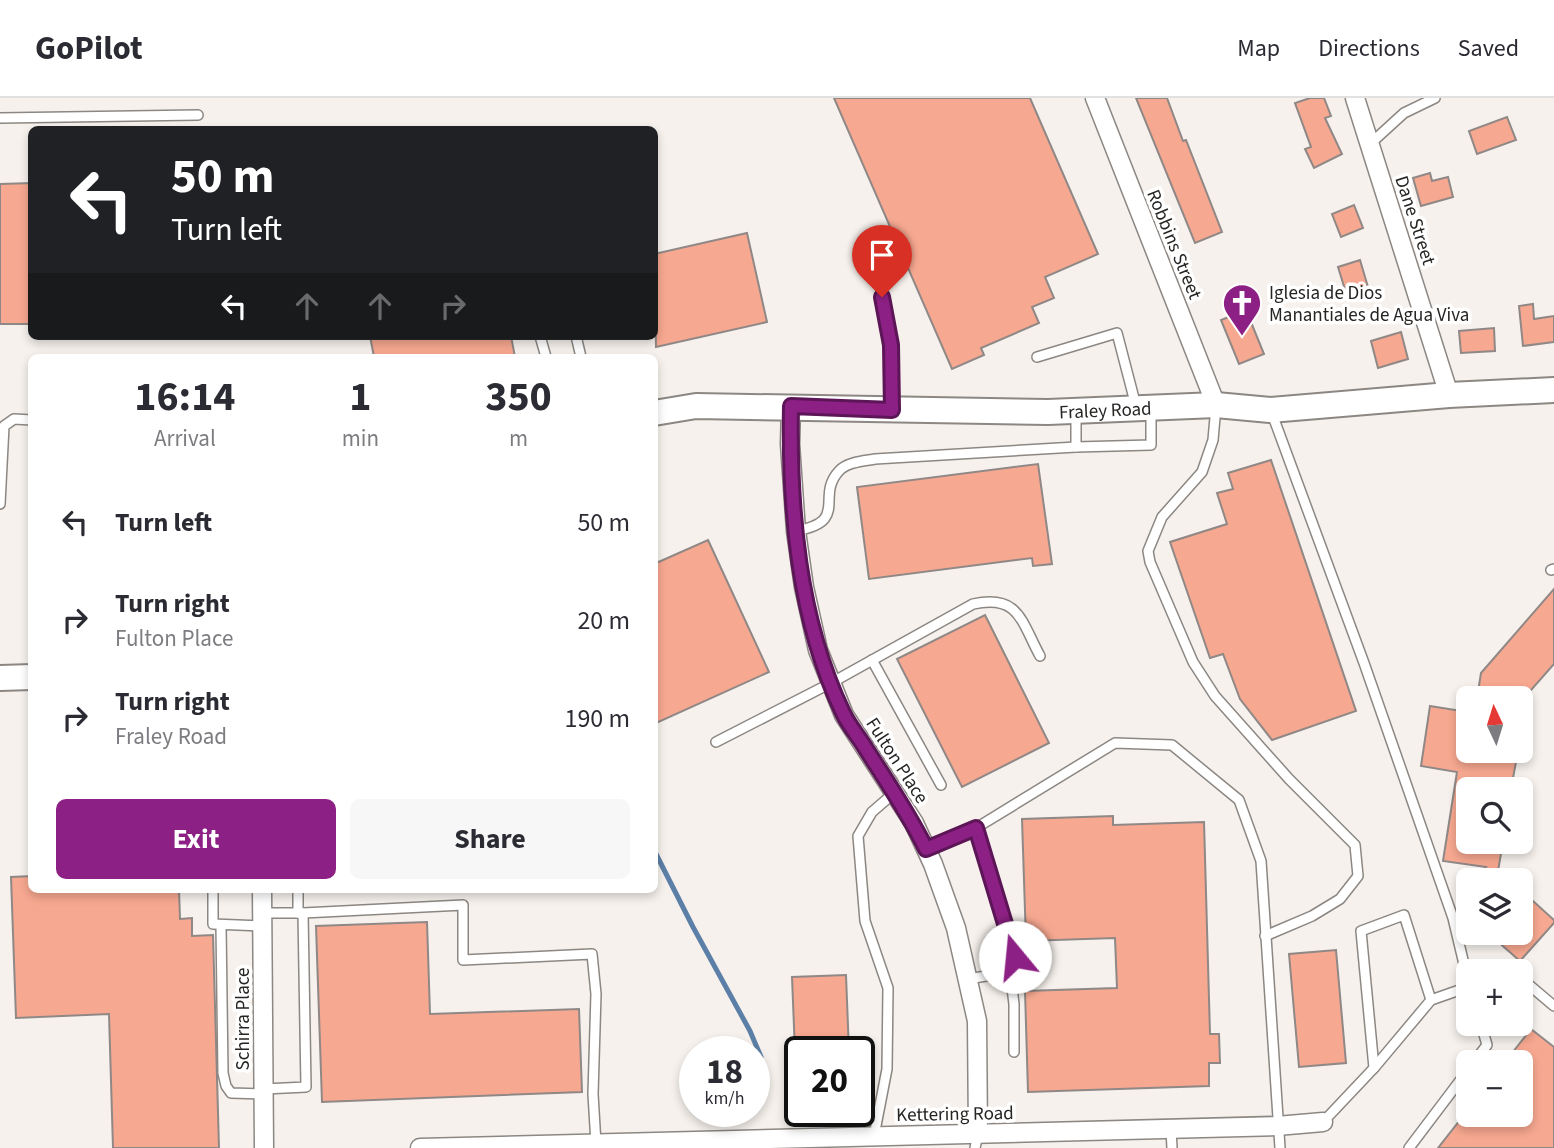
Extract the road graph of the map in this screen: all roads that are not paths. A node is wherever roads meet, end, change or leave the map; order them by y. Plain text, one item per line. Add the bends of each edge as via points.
1 (1095, 98) edge
2 (1355, 98) edge
3 (1435, 98) edge
4 (198, 115) dead end
5 (0, 118) edge
6 (1370, 144) junction
7 (874, 250) dead end
8 (1037, 357) dead end
9 (1554, 390) edge
10 (1450, 395) junction
11 (1216, 404) junction
12 (791, 406) junction
13 (1144, 407) junction
14 (892, 410) junction
15 (1076, 410) junction
16 (1270, 410) junction
17 (658, 412) edge
18 (28, 420) edge
19 (1076, 447) junction
20 (0, 504) edge
21 (796, 531) junction
22 (1040, 656) dead end
23 (872, 660) junction
24 (28, 677) edge
25 (0, 678) edge
26 (831, 683) junction
27 (716, 742) dead end
28 (941, 785) dead end
29 (894, 793) junction
30 (976, 828) junction
31 (926, 849) junction
32 (213, 893) edge
33 (262, 893) edge
34 (298, 893) edge
35 (301, 913) junction
36 (262, 920) junction
37 (222, 925) junction
38 (1265, 936) junction
39 (1463, 959) edge
40 (1010, 972) junction
41 (968, 979) junction
42 (1533, 988) edge
43 (1456, 991) edge
44 (1431, 1000) junction
45 (1554, 1006) edge
46 (1014, 1052) dead end
47 (1374, 1069) junction
48 (1456, 1086) edge
49 (264, 1092) junction
50 (1323, 1122) joint
51 (1277, 1126) junction
52 (1171, 1129) junction
53 (874, 1136) junction
54 (976, 1141) edge
55 (910, 1142) edge
56 (596, 1144) junction
57 (730, 1144) edge
58 (619, 1145) edge
59 (264, 1148) edge
60 (420, 1148) edge
61 (1172, 1148) edge
62 (1280, 1148) edge
63 (1409, 1148) edge

1 - 11 street, Robbins Street
2 - 6 street, Dane Street
3 - 6 lane via 1404,113
4 - 5 lane
6 - 10 street, Dane Street
7 - 14 lane via 891,345
8 - 13 lane via 1117,333
9 - 10 street, Fraley Road
10 - 16 street, Fraley Road
11 - 13 street, Fraley Road
11 - 16 street, Fraley Road
11 - 38 lane via 1213,440 1202,472 1162,517 1148,551 1150,562 1193,662 1215,696 1355,845 1359,876 1340,899
12 - 14 street, Fraley Road
12 - 17 street, Fraley Road via 696,407
12 - 21 street, Fulton Place
13 - 15 street, Fraley Road
13 - 19 lane via 1151,445
14 - 15 street, Fraley Road
15 - 19 lane
16 - 39 lane via 1364,663 1453,918
18 - 20 lane via 13,419 4,426
19 - 21 lane via 852,464 839,471 832,485 824,521
21 - 26 street, Fulton Place via 818,650
22 - 23 lane via 1009,604 991,600 973,604
23 - 26 lane
23 - 28 lane
24 - 25 street
26 - 27 lane
26 - 29 street, Fulton Place via 844,715
29 - 31 street, Fulton Place
29 - 53 lane via 872,812 858,836 865,921 888,988 887,1069
30 - 31 lane
30 - 38 lane via 1115,743 1172,745 1239,800 1261,861
30 - 40 lane via 1015,957
31 - 41 street, Fulton Place via 956,928
32 - 37 lane via 213,925
33 - 36 street, Schirra Place
34 - 35 lane
35 - 36 lane
35 - 49 lane via 306,1087
35 - 56 lane via 463,905 463,960 592,954
36 - 37 lane
36 - 49 street, Schirra Place
37 - 49 lane via 226,1086 231,1093
38 - 51 lane
40 - 41 lane
40 - 46 lane
41 - 54 street, Fulton Place via 977,1021
42 - 45 lane
43 - 44 lane
44 - 47 lane
44 - 47 lane via 1404,915 1360,931
47 - 50 lane
48 - 63 lane
49 - 59 street, Schirra Place
50 - 51 street, Kettering Road
51 - 52 street, Kettering Road
51 - 62 lane
52 - 54 street, Kettering Road
52 - 61 lane
53 - 55 street, Kettering Road
53 - 57 street, Kettering Road
54 - 55 street, Kettering Road
56 - 58 street, Kettering Road
56 - 60 street, Kettering Road
57 - 58 street, Kettering Road

